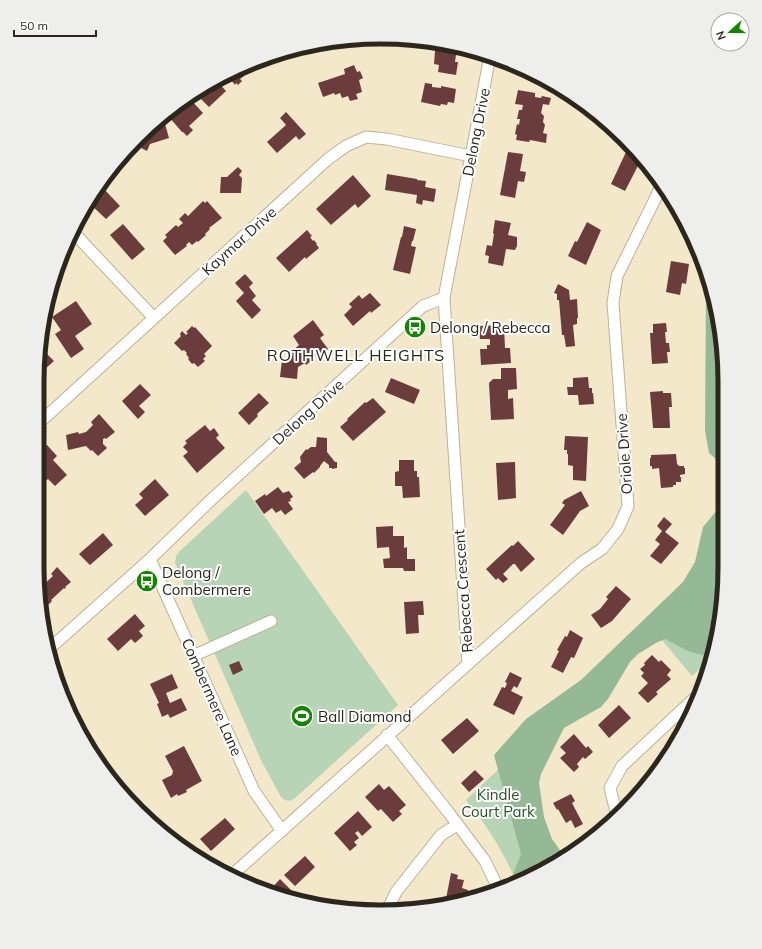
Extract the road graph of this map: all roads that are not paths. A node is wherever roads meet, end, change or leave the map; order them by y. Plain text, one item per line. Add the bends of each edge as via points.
1 (489, 62) edge
2 (471, 156) junction
3 (659, 191) edge
4 (77, 236) edge
5 (444, 298) junction
6 (154, 318) junction
7 (44, 419) edge
8 (150, 559) junction
9 (271, 621) dead end
10 (53, 646) edge
11 (193, 656) junction
12 (468, 664) junction
13 (689, 703) edge
14 (387, 736) junction
15 (615, 809) edge
16 (457, 825) junction
17 (282, 831) junction
18 (236, 872) edge
19 (496, 884) edge
20 (390, 905) edge

1 - 2 street, Delong Drive
2 - 5 street, Delong Drive
2 - 6 street, Kaymar Drive via 366,137 346,146 328,159
3 - 12 street, Oriole Drive via 617,276 613,302 628,506 618,529 602,549 581,563
4 - 6 street
5 - 8 street, Delong Drive via 423,306
5 - 12 street, Rebecca Crescent
6 - 7 street, Kaymar Drive
8 - 10 street, Delong Drive
8 - 11 street, Combermere Lane
9 - 11 street
11 - 17 street, Combermere Lane via 254,791
12 - 14 street, Rebecca Crescent
13 - 15 street via 622,766 610,788
14 - 16 street
14 - 17 street, Rebecca Crescent
16 - 19 street via 485,861
16 - 20 street via 441,835 396,892
17 - 18 street, Rebecca Crescent

